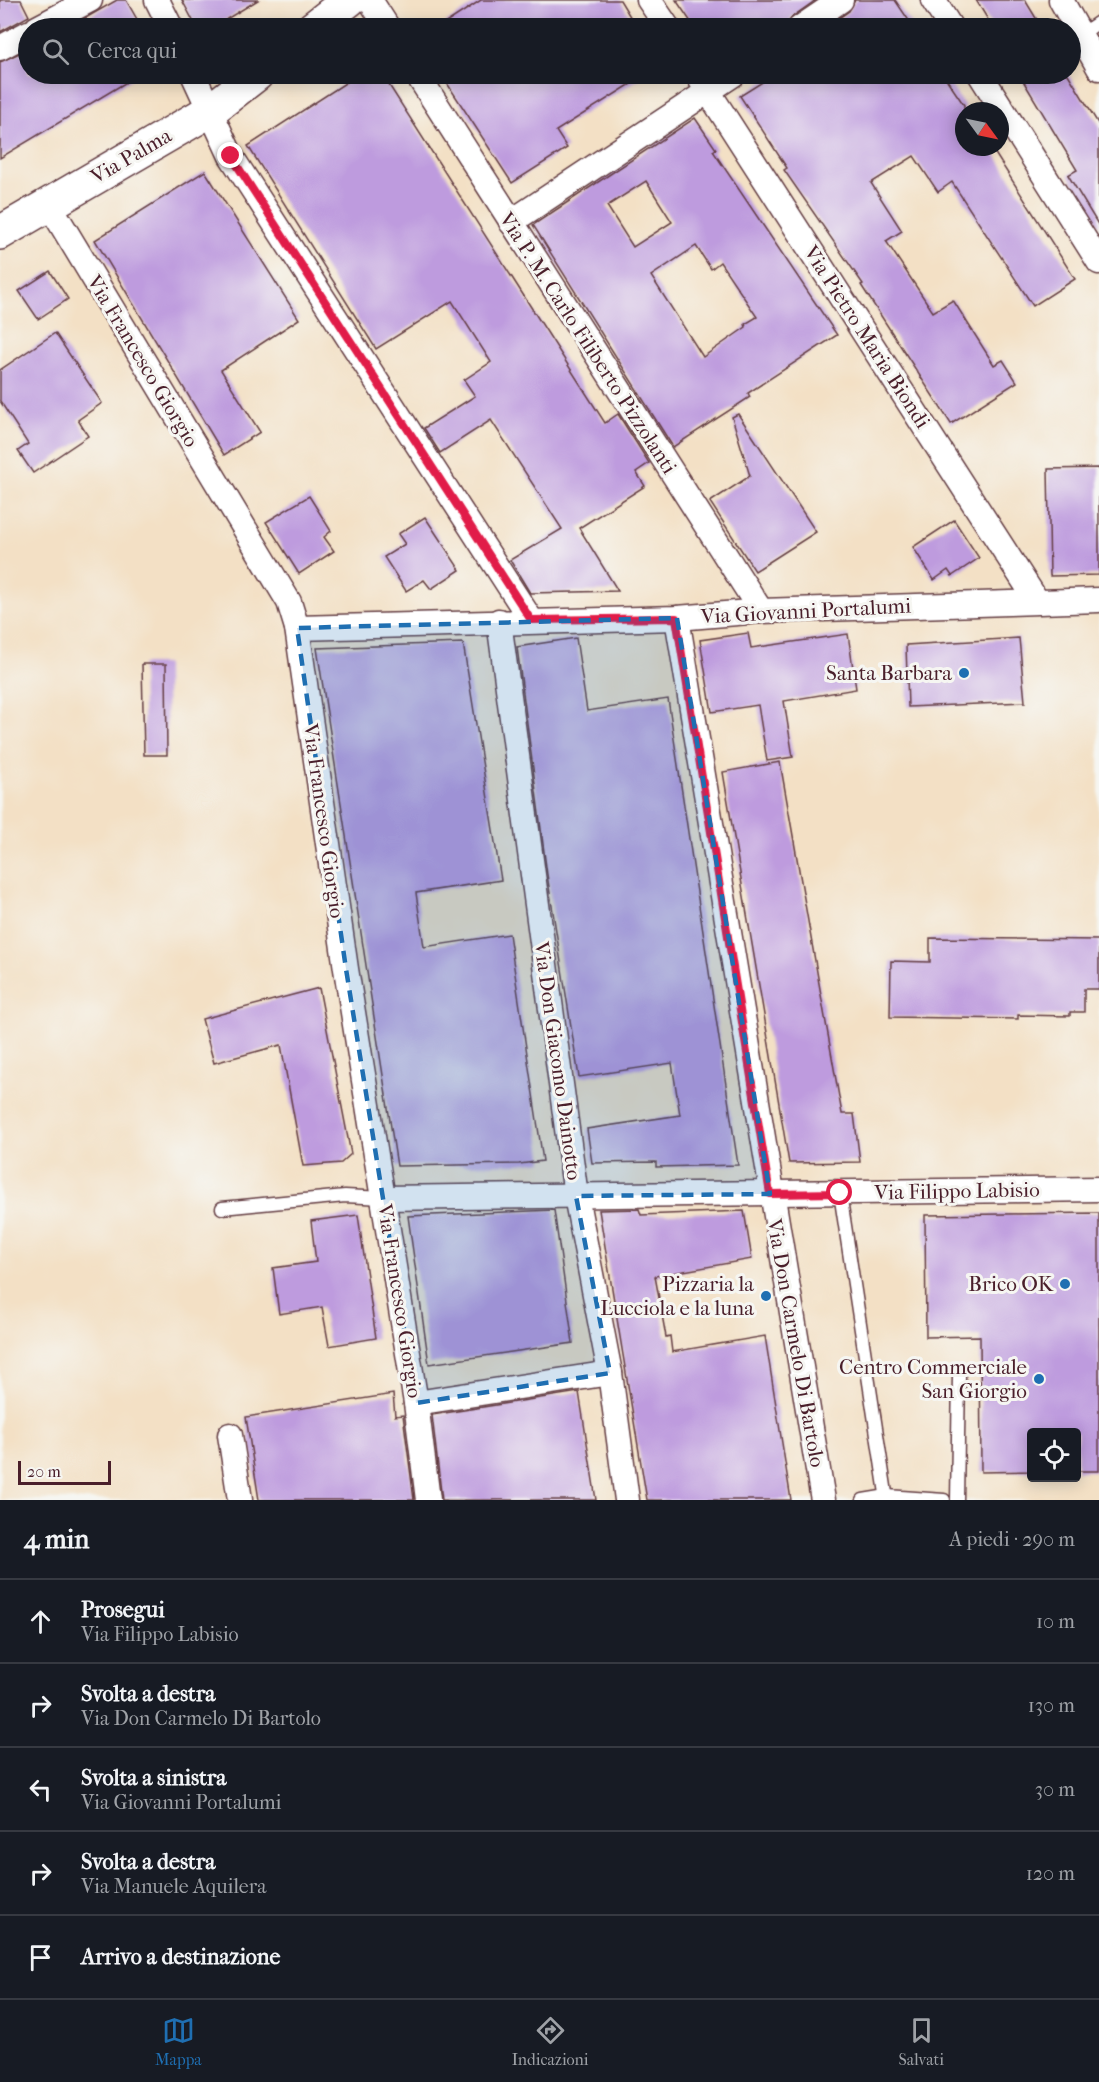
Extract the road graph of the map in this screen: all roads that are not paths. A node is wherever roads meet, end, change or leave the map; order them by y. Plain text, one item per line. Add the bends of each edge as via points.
1 (90, 0) edge
2 (157, 0) edge
3 (349, 0) edge
4 (370, 0) edge
5 (649, 0) edge
6 (841, 0) edge
7 (933, 0) edge
8 (1061, 0) edge
9 (56, 18) edge
10 (166, 18) edge
11 (326, 18) edge
12 (382, 18) edge
13 (661, 18) edge
14 (815, 18) edge
15 (945, 18) edge
16 (1079, 18) edge
17 (1090, 29) edge
18 (18, 38) edge
19 (0, 48) edge
20 (1099, 68) edge
21 (199, 84) edge
22 (244, 84) edge
23 (423, 84) edge
24 (700, 84) edge
25 (704, 84) edge
26 (986, 84) edge
27 (211, 110) junction
28 (49, 204) junction
29 (510, 222) junction
30 (0, 232) edge
31 (1099, 262) edge
32 (1099, 600) edge
33 (1037, 602) junction
34 (761, 611) junction
35 (676, 618) junction
36 (531, 620) junction
37 (499, 621) junction
38 (297, 628) junction
39 (1099, 1189) edge
40 (840, 1193) junction
41 (770, 1194) junction
42 (576, 1196) junction
43 (383, 1198) junction
44 (222, 1208) dead end
45 (610, 1373) junction
46 (959, 1375) dead end
47 (416, 1403) junction
48 (230, 1436) dead end
49 (887, 1498) edge
50 (240, 1500) edge
51 (428, 1500) edge
52 (627, 1500) edge
53 (823, 1500) edge
54 (863, 1500) edge
55 (944, 1500) edge
56 (957, 1500) edge

1 - 9 street
2 - 10 street
3 - 11 main road
4 - 12 street
5 - 13 street
6 - 14 street
7 - 15 street
8 - 16 street
17 - 20 street
18 - 19 street
21 - 27 street
22 - 27 main road, Via Palma
23 - 29 street, Via P. M. Carlo Filiberto Pizzolanti
24 - 29 street
25 - 33 street, Via Pietro Maria Biondi
26 - 31 street
27 - 28 main road, Via Palma
27 - 36 street via 231,156
28 - 30 main road, Via Palma
28 - 38 street, Via Francesco Giorgio via 289,602
29 - 34 street, Via P. M. Carlo Filiberto Pizzolanti
32 - 33 street, Via Giovanni Portalumi
33 - 34 street, Via Giovanni Portalumi
34 - 35 street, Via Giovanni Portalumi
35 - 36 street, Via Giovanni Portalumi
35 - 41 street, Via Don Carmelo Di Bartolo
36 - 37 street, Via Giovanni Portalumi
37 - 38 street, Via Giovanni Portalumi
37 - 42 street, Via Don Giacomo Dainotto
38 - 43 street, Via Francesco Giorgio
39 - 40 street, Via Filippo Labisio
40 - 41 street, Via Filippo Labisio
40 - 49 lane
41 - 42 street, Via Filippo Labisio
41 - 53 street, Via Don Carmelo Di Bartolo
42 - 43 street, Via Filippo Labisio
42 - 45 street, Via Don Giacomo Dainotto
43 - 44 lane via 345,1196
43 - 47 street, Via Francesco Giorgio
45 - 47 street
45 - 52 street, Via Don Giacomo Dainotto
46 - 56 lane
47 - 51 street, Via Francesco Giorgio
48 - 50 street
49 - 54 lane
49 - 55 lane

